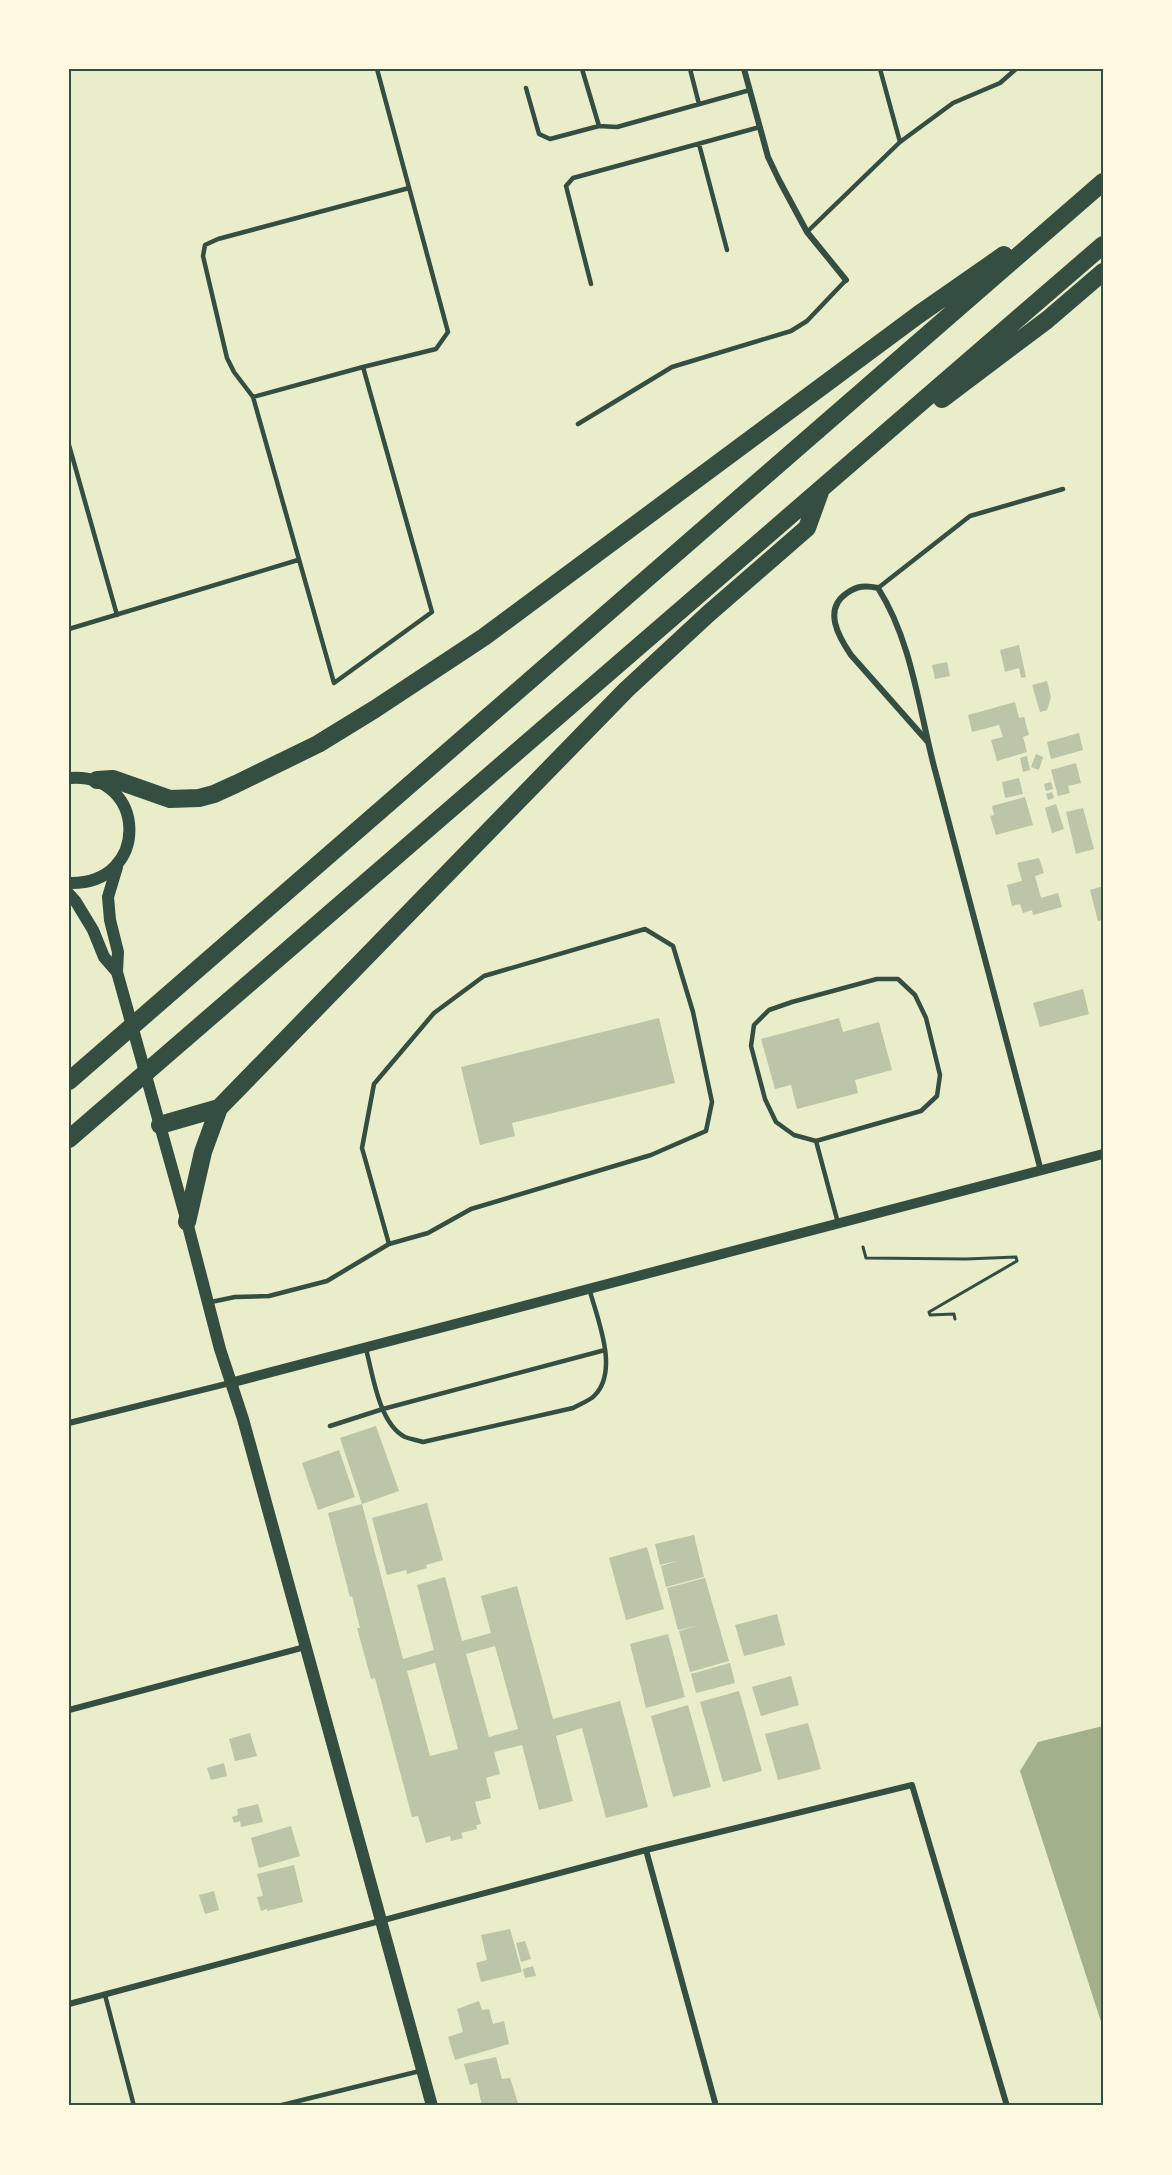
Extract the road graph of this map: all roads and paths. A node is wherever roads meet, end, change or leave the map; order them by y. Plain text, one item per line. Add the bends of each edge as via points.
1 (377, 69) edge
2 (582, 69) edge
3 (690, 69) edge
4 (744, 69) edge
5 (880, 69) edge
6 (1016, 69) edge
7 (526, 88) dead end
8 (750, 90) junction
9 (699, 105) junction
10 (598, 126) junction
11 (760, 127) junction
12 (900, 142) junction
13 (699, 144) junction
14 (1103, 182) edge
15 (409, 188) junction
16 (1079, 202) junction
17 (807, 232) junction
18 (1103, 245) edge
19 (727, 250) dead end
20 (1103, 272) edge
21 (846, 279) joint
22 (591, 284) dead end
23 (363, 367) junction
24 (253, 397) junction
25 (578, 424) dead end
26 (69, 445) edge
27 (1063, 489) dead end
28 (819, 492) junction
29 (298, 560) junction
30 (878, 588) junction
31 (117, 615) junction
32 (69, 628) edge
33 (927, 741) junction
34 (69, 778) edge
35 (97, 780) junction
36 (117, 867) junction
37 (69, 883) edge
38 (69, 894) edge
39 (117, 972) junction
40 (73, 1077) edge
41 (219, 1108) junction
42 (160, 1125) junction
43 (69, 1139) edge
44 (816, 1141) junction
45 (1103, 1154) edge
46 (1041, 1171) junction
47 (187, 1222) junction
48 (838, 1223) junction
49 (390, 1244) junction
50 (863, 1247) dead end
51 (589, 1288) junction
52 (208, 1303) junction
53 (955, 1318) dead end
54 (366, 1347) junction
55 (605, 1350) junction
56 (230, 1383) junction
57 (383, 1409) junction
58 (69, 1423) edge
59 (330, 1426) dead end
60 (306, 1647) junction
61 (69, 1710) edge
62 (646, 1850) junction
63 (382, 1920) junction
64 (105, 1995) junction
65 (69, 2004) edge
66 (423, 2071) junction
67 (134, 2106) edge
68 (278, 2106) edge
69 (432, 2106) edge
70 (716, 2106) edge
71 (1006, 2106) edge

1 - 15 lane
2 - 10 lane
3 - 9 lane
4 - 8 street
5 - 12 lane
6 - 12 lane via 1000,83 953,103
7 - 10 lane via 539,134 550,139
8 - 9 lane
8 - 11 street
9 - 10 lane via 617,127
11 - 13 lane
11 - 17 street via 768,157
12 - 17 lane
13 - 19 lane
13 - 22 lane via 573,178 566,186
14 - 16 highway
15 - 23 lane via 448,332 436,349
15 - 24 lane via 205,245 203,256 227,358
16 - 35 highway via 918,315 484,637 318,744 198,798 170,799 113,779
16 - 40 highway
17 - 21 street
18 - 28 highway
20 - 28 highway via 1047,320
21 - 25 lane via 807,321 791,331 672,367
23 - 24 lane
23 - 29 lane via 432,612 334,683
24 - 29 lane
26 - 31 lane
27 - 30 lane via 970,516
28 - 41 highway via 807,528 626,690
28 - 43 highway
29 - 31 lane
30 - 33 street via 901,631
30 - 33 street via 857,587 839,598 834,623 851,655
31 - 32 lane
33 - 46 street
34 - 35 main road
35 - 36 main road via 123,802 129,818 130,836
36 - 37 main road via 87,883
36 - 39 main road via 108,897 118,952
38 - 39 main road via 90,924 104,957
39 - 42 main road
41 - 42 highway
41 - 47 highway via 203,1152
42 - 47 main road
44 - 44 lane via 794,1135 776,1122 765,1099 751,1046 754,1025 769,1010 792,1002 877,979 898,979 915,995 926,1018 940,1075 938,1096 921,1111
44 - 48 lane
45 - 46 street
46 - 48 street
47 - 52 main road
48 - 51 street
49 - 49 lane via 428,1233 471,1209 651,1155 706,1131 712,1102 693,1012 673,946 645,929 484,976 434,1013 374,1084 362,1148
49 - 52 lane via 327,1281 268,1296
50 - 53 path via 866,1258 1016,1257 1017,1261 929,1312 954,1314
51 - 54 street
51 - 55 lane
52 - 56 main road
54 - 56 street
54 - 57 lane
55 - 57 lane
55 - 57 lane via 605,1379 594,1396 573,1408 423,1442 405,1437 392,1427
56 - 58 street
56 - 60 main road
57 - 59 lane
60 - 61 street
60 - 63 main road
62 - 63 street
62 - 70 street
62 - 71 street via 912,1785
63 - 64 street
63 - 66 main road
64 - 65 street
64 - 67 lane
66 - 68 lane
66 - 69 main road

